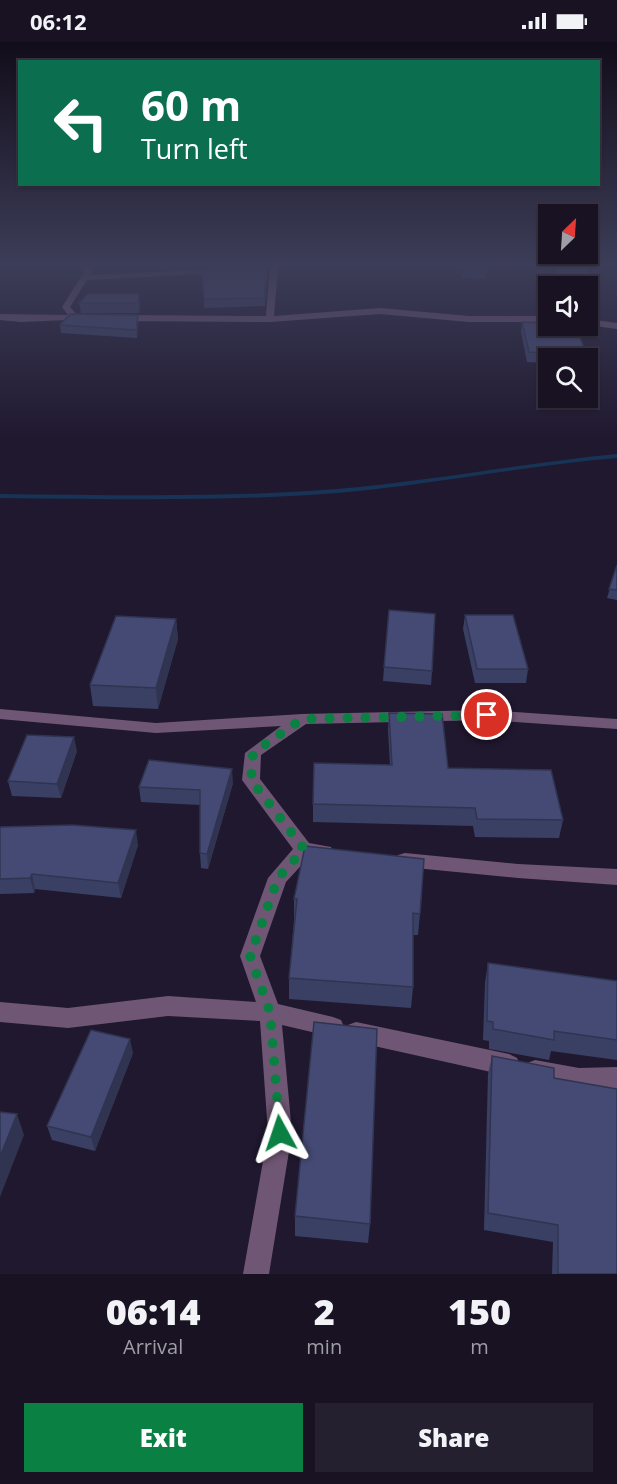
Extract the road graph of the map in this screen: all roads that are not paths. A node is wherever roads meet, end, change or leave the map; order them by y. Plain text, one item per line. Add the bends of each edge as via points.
1 (599, 323) edge
2 (617, 326) edge
3 (0, 714) edge
4 (302, 719) junction
5 (617, 724) edge
6 (304, 849) junction
7 (340, 853) edge
8 (387, 858) edge
9 (617, 877) edge
10 (0, 1012) edge
11 (270, 1012) junction
12 (617, 1078) edge
13 (256, 1274) edge

1 - 2 street
3 - 4 street via 156,728
4 - 5 street via 487,715
4 - 6 street via 253,753 251,780
6 - 7 street
6 - 11 street via 278,878 250,956
8 - 9 street via 519,872
10 - 11 street via 68,1018 168,1006
11 - 12 street via 421,1048 579,1079
11 - 13 street via 280,1133

